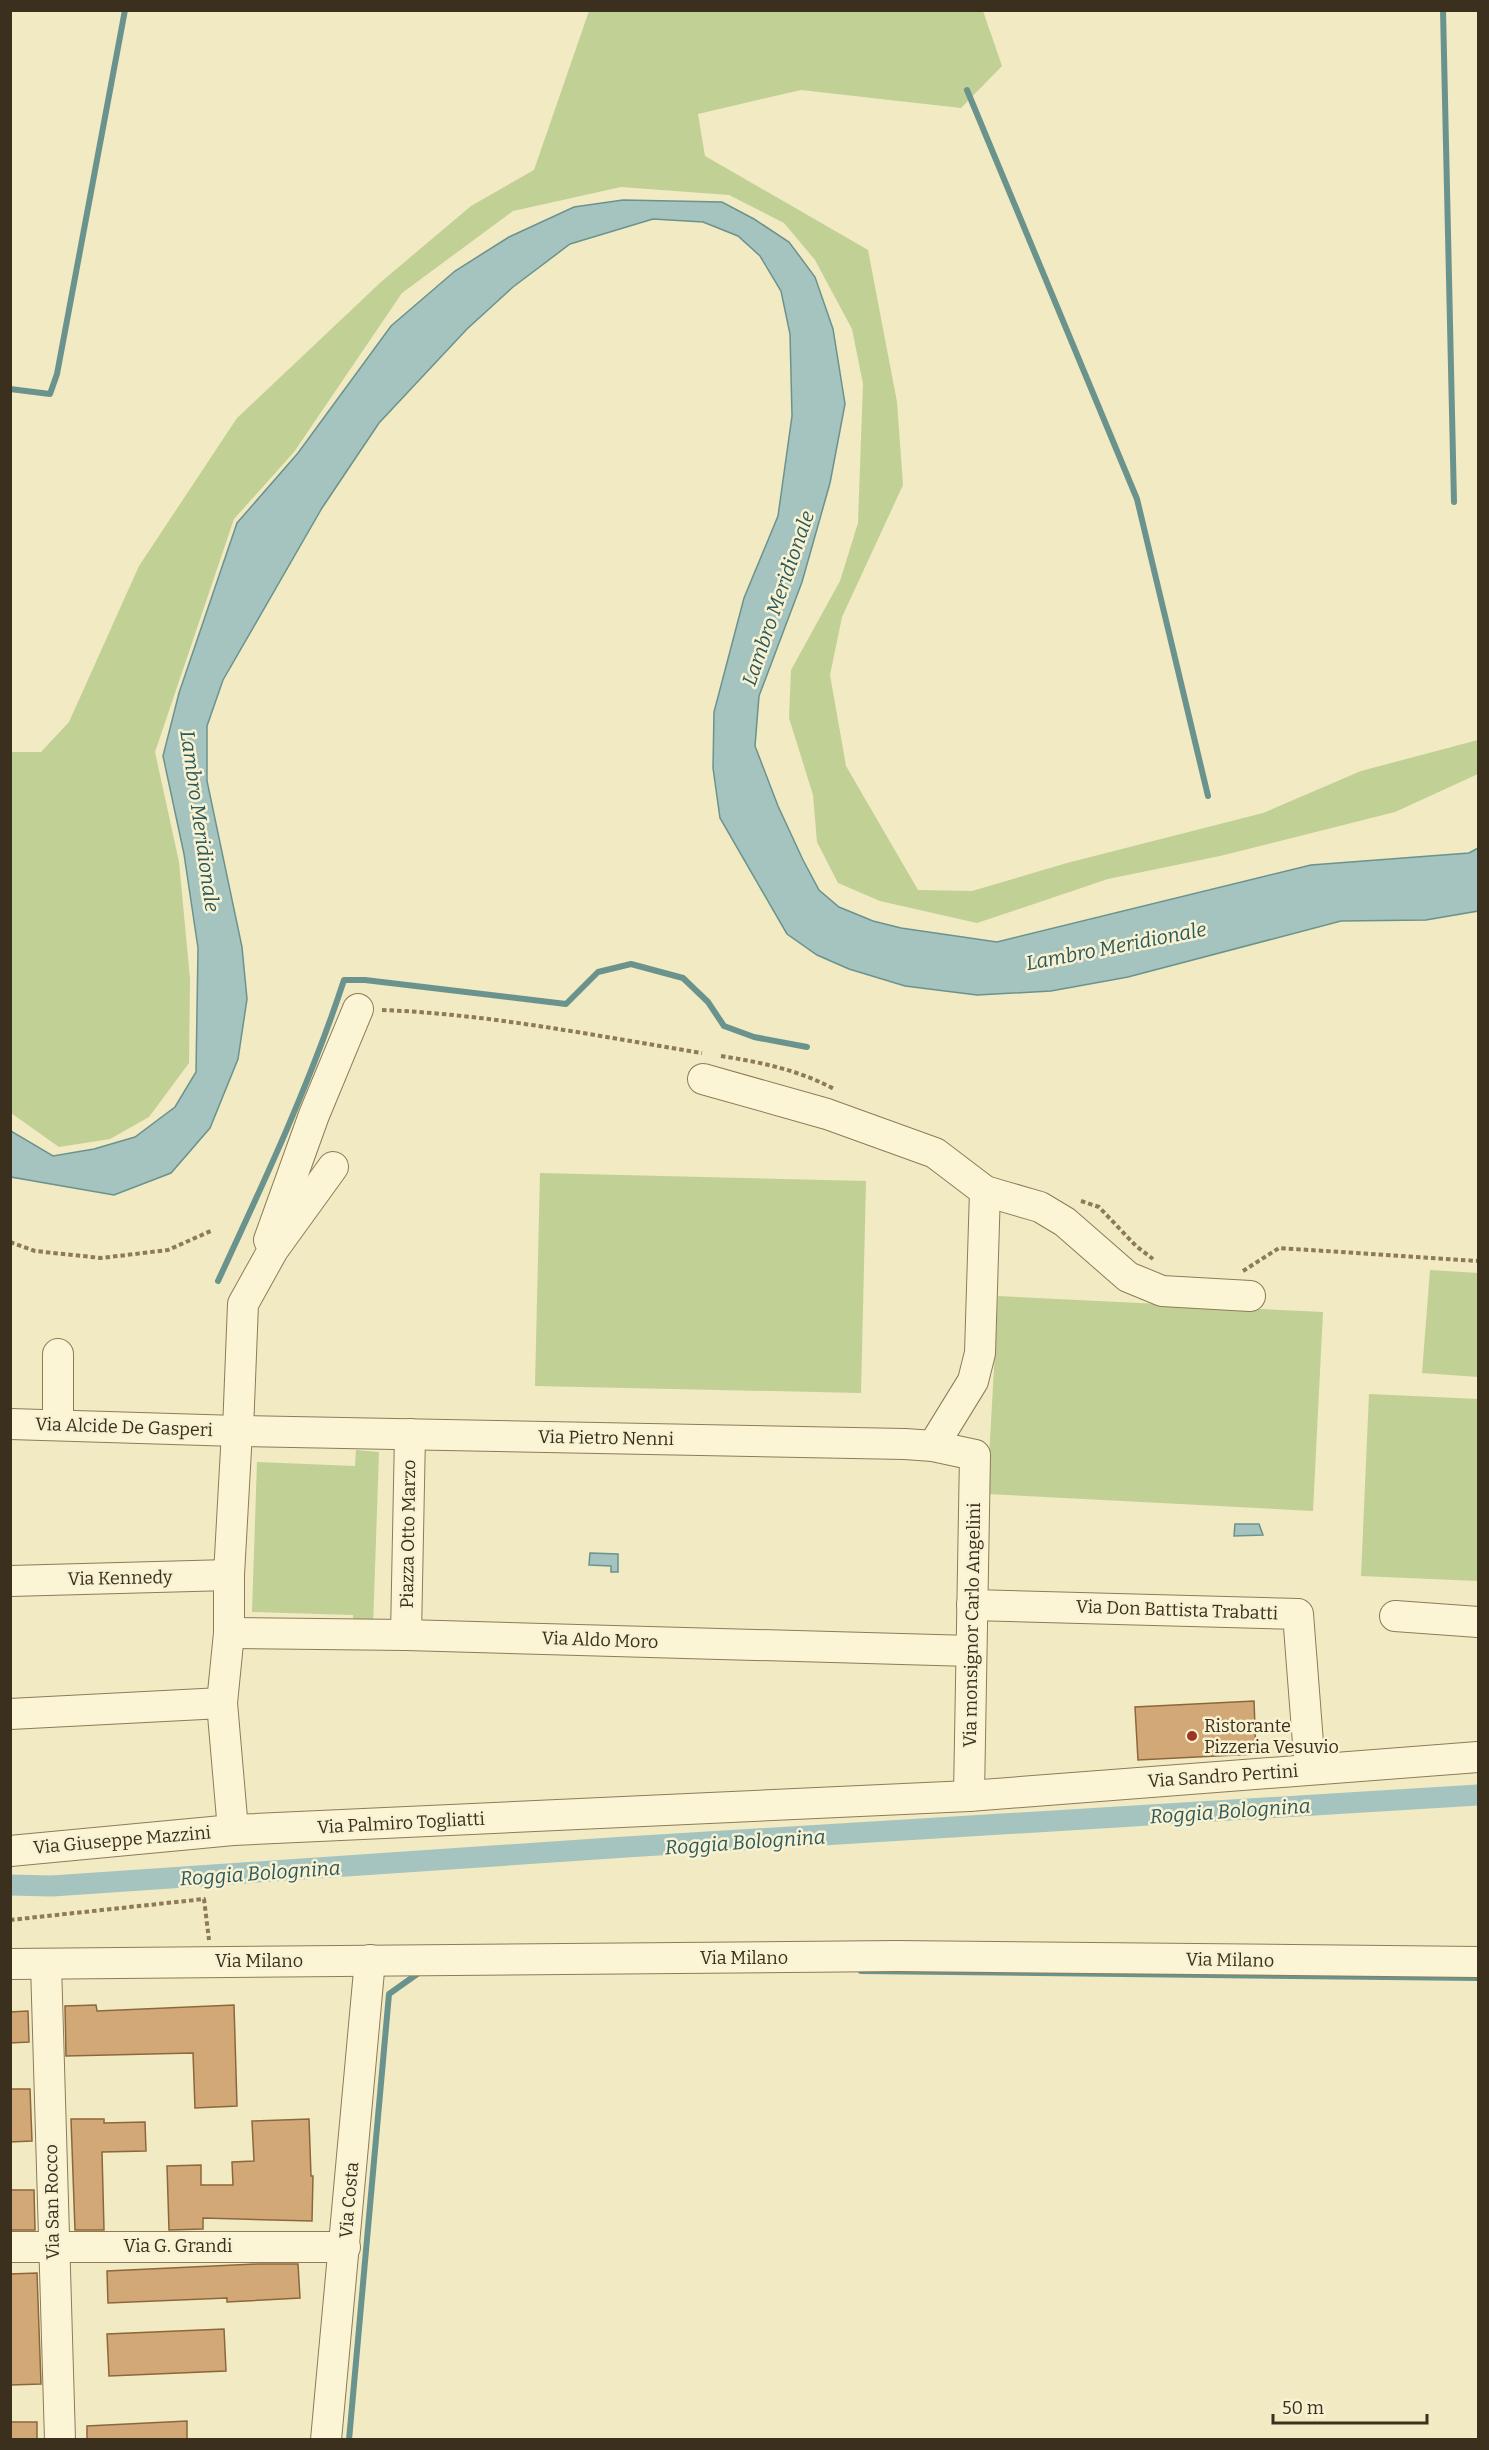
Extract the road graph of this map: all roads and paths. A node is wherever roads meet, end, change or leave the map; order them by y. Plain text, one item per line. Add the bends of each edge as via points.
1 (358, 1009) dead end
2 (703, 1079) dead end
3 (333, 1167) dead end
4 (985, 1191) junction
5 (213, 1230) dead end
6 (10, 1242) edge
7 (260, 1275) junction
8 (1250, 1296) dead end
9 (58, 1354) dead end
10 (10, 1424) edge
11 (58, 1425) junction
12 (238, 1430) junction
13 (410, 1434) junction
14 (933, 1446) junction
15 (975, 1455) joint
16 (229, 1575) junction
17 (10, 1581) edge
18 (972, 1605) junction
19 (1395, 1616) dead end
20 (1479, 1622) edge
21 (229, 1633) junction
22 (406, 1635) junction
23 (971, 1651) junction
24 (222, 1703) junction
25 (10, 1714) edge
26 (1479, 1757) edge
27 (1310, 1769) junction
28 (969, 1796) junction
29 (233, 1830) junction
30 (10, 1851) edge
31 (10, 1920) edge
32 (370, 1960) junction
33 (211, 1961) junction
34 (1479, 1962) edge
35 (10, 1964) edge
36 (46, 1964) junction
37 (53, 2245) junction
38 (10, 2247) edge
39 (345, 2247) junction
40 (60, 2439) edge
41 (326, 2439) edge

1 - 7 street via 306,1136
2 - 4 street via 827,1114 935,1153
3 - 7 street via 273,1250
4 - 8 street via 1040,1207 1065,1222 1128,1277 1162,1291
4 - 14 street via 980,1353 973,1381
5 - 6 path via 168,1250 101,1258 35,1251
7 - 12 street via 243,1304
9 - 11 street
10 - 11 street, Via Alcide De Gasperi
11 - 12 street, Via Alcide De Gasperi
12 - 13 street, Via Pietro Nenni
12 - 16 street
13 - 14 street, Via Pietro Nenni
13 - 22 street, Piazza Otto Marzo
14 - 15 street, Via Pietro Nenni
15 - 18 street, Via monsignor Carlo Angelini
16 - 17 street, Via Kennedy
16 - 21 street
18 - 23 street, Via monsignor Carlo Angelini
18 - 27 street, Via Don Battista Trabatti via 1298,1614
19 - 20 street
21 - 22 street, Via Aldo Moro
21 - 24 street
22 - 23 street, Via Aldo Moro
23 - 28 street, Via monsignor Carlo Angelini
24 - 25 street
24 - 29 street
26 - 27 street, Via Sandro Pertini
27 - 28 street, Via Sandro Pertini
28 - 29 street, Via Palmiro Togliatti
29 - 30 street, Via Giuseppe Mazzini
31 - 33 path via 204,1899
32 - 33 street, Via Milano
32 - 34 street, Via Milano via 897,1956
32 - 39 street, Via Costa
33 - 36 street, Via Milano
35 - 36 street, Via Milano
36 - 37 street, Via San Rocco
37 - 38 street, Via G. Grandi
37 - 39 street, Via G. Grandi
37 - 40 street, Via San Rocco
39 - 41 street, Via Costa

